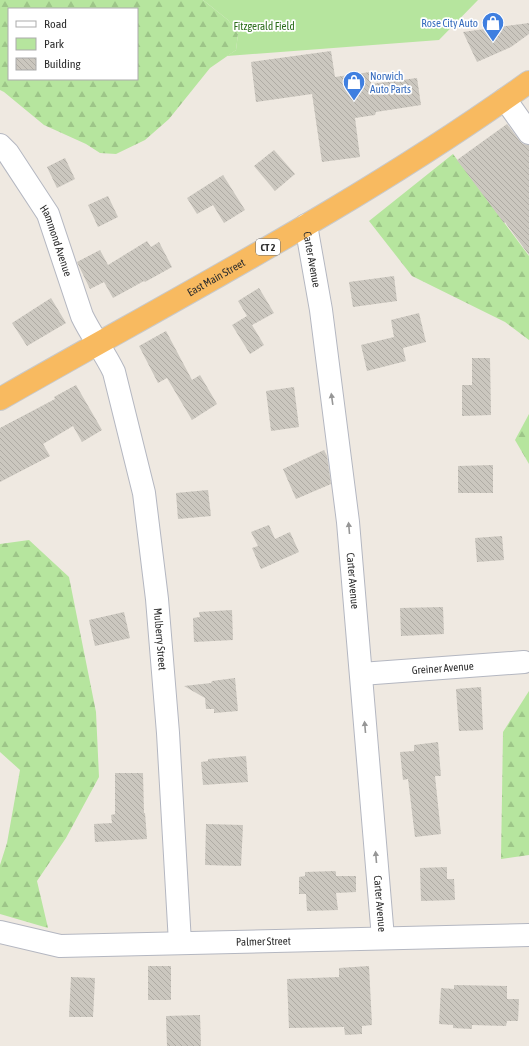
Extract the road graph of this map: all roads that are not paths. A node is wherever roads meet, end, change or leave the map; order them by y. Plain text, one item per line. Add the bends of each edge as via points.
1 (529, 82) edge
2 (505, 99) junction
3 (529, 133) edge
4 (0, 145) edge
5 (306, 225) junction
6 (97, 344) junction
7 (0, 399) edge
8 (524, 662) dead end
9 (361, 674) junction
10 (0, 932) edge
11 (529, 935) edge
12 (383, 938) junction
13 (180, 943) junction

1 - 2 highway, East Main Street / CT 2
2 - 3 street
2 - 5 highway, East Main Street / CT 2 via 416,158
4 - 6 street, Hammond Avenue via 48,214 82,316
5 - 6 highway, East Main Street / CT 2
9 -> 5 street, Carter Avenue via 348,522
6 - 7 highway, East Main Street / CT 2
6 - 13 street, Mulberry Street via 114,372 144,493 157,599
8 - 9 street, Greiner Avenue
12 -> 9 street, Carter Avenue
10 - 13 street, Palmer Street via 60,946
11 - 12 street, Palmer Street
12 - 13 street, Palmer Street

